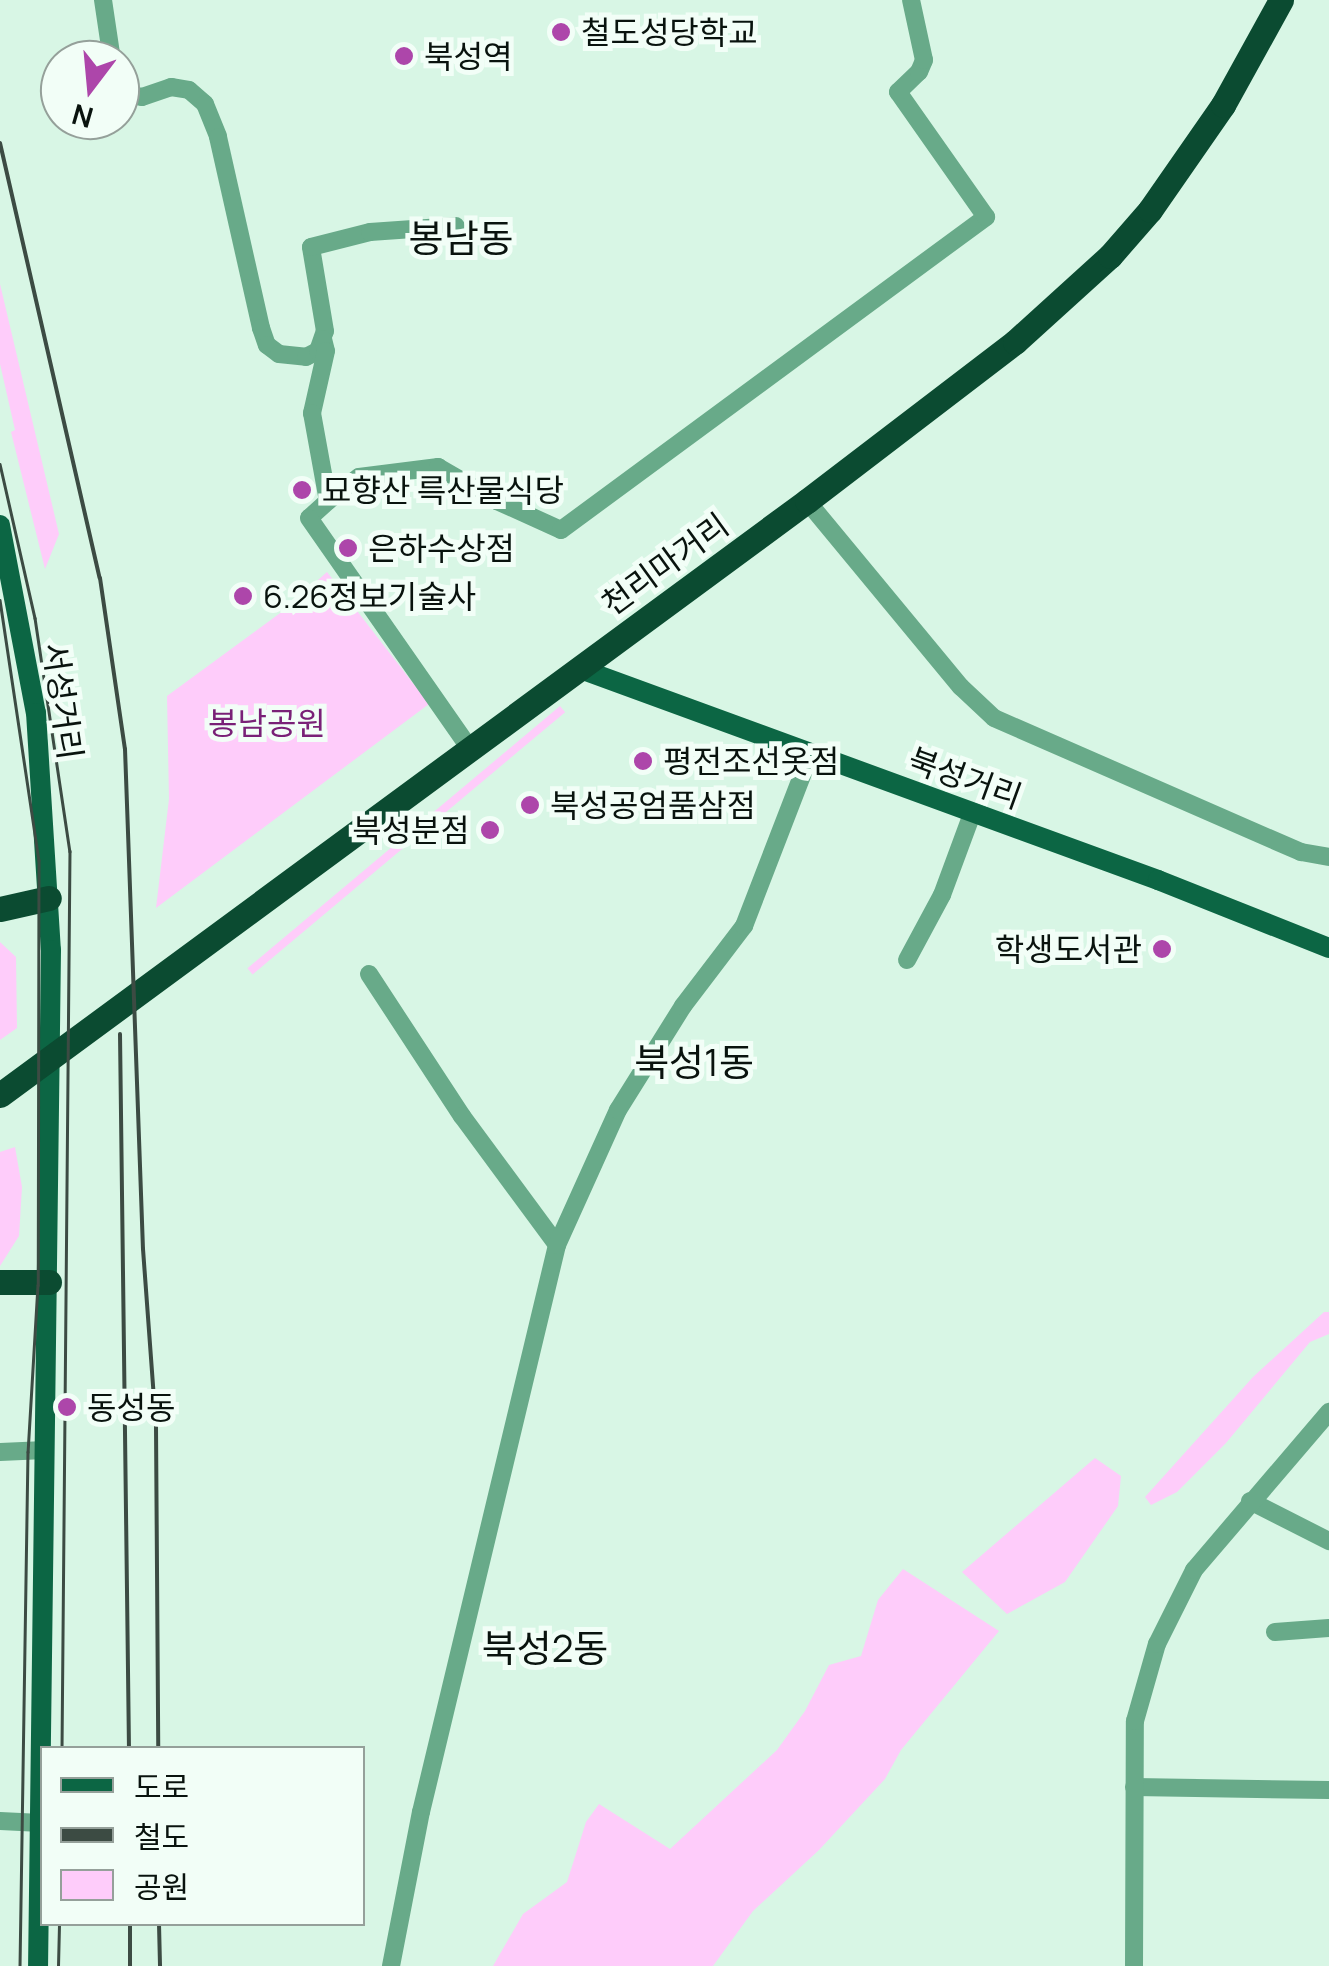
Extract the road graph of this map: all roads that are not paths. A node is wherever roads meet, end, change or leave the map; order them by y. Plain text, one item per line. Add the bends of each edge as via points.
1 (102, 0) edge
2 (911, 0) edge
3 (1281, 0) edge
4 (109, 40) edge
5 (140, 98) edge
6 (456, 226) dead end
7 (322, 338) junction
8 (293, 358) junction
9 (320, 380) junction
10 (328, 501) junction
11 (807, 501) junction
12 (0, 526) edge
13 (578, 668) junction
14 (470, 747) junction
15 (811, 752) junction
16 (972, 814) junction
17 (1329, 857) edge
18 (49, 898) junction
19 (0, 909) edge
20 (1329, 948) edge
21 (907, 960) dead end
22 (369, 974) dead end
23 (0, 1094) edge
24 (557, 1245) junction
25 (0, 1282) edge
26 (49, 1282) junction
27 (1329, 1412) edge
28 (45, 1450) junction
29 (0, 1452) edge
30 (1250, 1501) junction
31 (1329, 1541) edge
32 (1329, 1628) edge
33 (1276, 1632) dead end
34 (42, 1746) edge
35 (1134, 1787) junction
36 (1329, 1790) edge
37 (0, 1821) edge
38 (40, 1823) edge
39 (40, 1871) edge
40 (38, 1966) edge
41 (392, 1966) edge
42 (1134, 1966) edge

1 - 4 street
2 - 10 street via 924,60 898,92 986,217 561,530 438,467 359,477
3 - 11 highway, 천리마거리 via 1206,132 1110,256 1016,342
5 - 8 street via 171,87 189,90 205,104 261,328 268,345
6 - 7 street via 370,232 311,247
7 - 8 street via 318,351
7 - 9 street
8 - 9 street
9 - 10 street via 312,413
10 - 14 street via 310,518
11 - 13 highway, 천리마거리
11 - 17 street via 994,718 1301,852
12 - 18 main road, 서성거리 via 36,713
13 - 14 highway, 천리마거리
13 - 15 main road, 북성거리
14 - 23 highway, 천리마거리
15 - 16 main road, 북성거리
15 - 24 street via 744,926 683,1006 618,1110
16 - 20 main road, 북성거리
16 - 21 street via 942,895
18 - 19 highway
18 - 26 main road, 서성거리
22 - 24 street
24 - 41 street via 421,1812
25 - 26 highway
26 - 28 main road, 서성거리
27 - 30 street
28 - 29 street
28 - 34 main road, 서성거리
30 - 31 street
30 - 35 street via 1194,1570 1157,1644 1135,1721
32 - 33 street
35 - 36 street
35 - 42 street
37 - 38 street
39 - 40 main road, 서성거리

